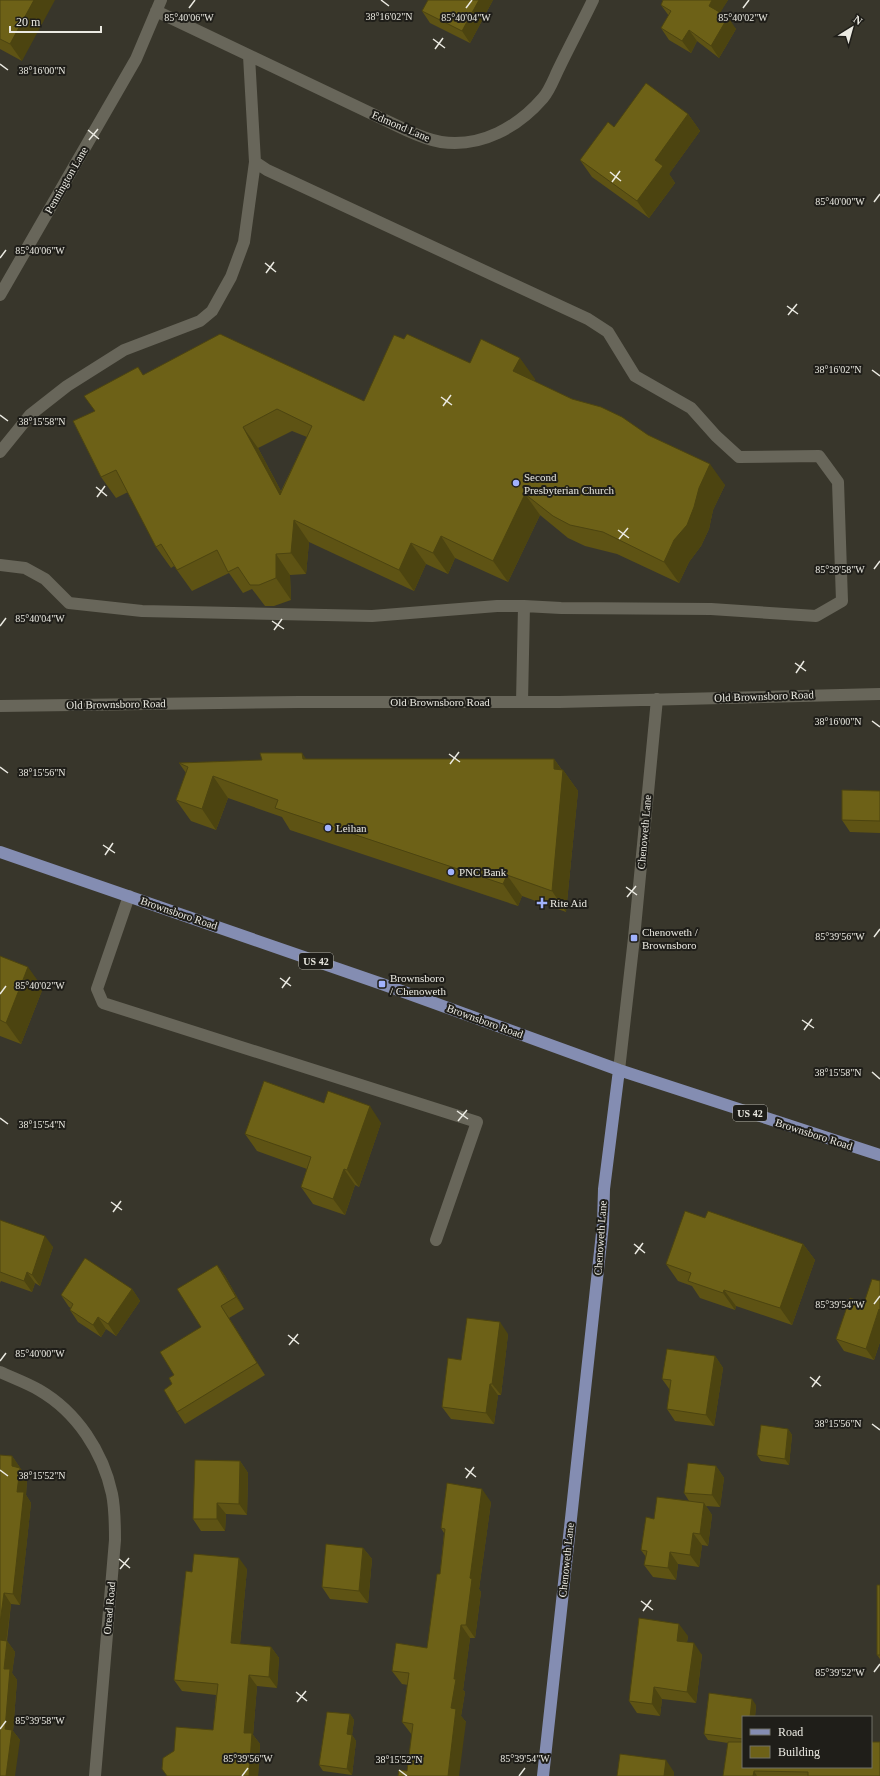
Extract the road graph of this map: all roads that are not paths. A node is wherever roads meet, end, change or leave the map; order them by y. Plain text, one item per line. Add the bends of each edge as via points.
1 (161, 0) edge
2 (593, 0) edge
3 (156, 12) junction
4 (249, 56) junction
5 (255, 162) junction
6 (0, 295) edge
7 (0, 452) edge
8 (0, 565) edge
9 (524, 606) junction
10 (880, 694) edge
11 (657, 699) junction
12 (522, 702) junction
13 (0, 706) edge
14 (0, 852) edge
15 (129, 896) junction
16 (619, 1070) junction
17 (880, 1156) edge
18 (436, 1240) dead end
19 (0, 1372) edge
20 (95, 1776) edge
21 (543, 1776) edge

1 - 3 street, Pennington Lane
2 - 4 street, Edmond Lane via 544,97 522,119 506,130 479,140 447,142 426,138
3 - 4 street, Edmond Lane
3 - 6 street, Pennington Lane via 136,59
4 - 5 street
5 - 7 street via 244,242 231,277 212,312 200,321 124,350 67,386 30,415
5 - 9 street via 267,170 588,319 608,332 635,376 690,408 739,457 819,456 838,482 842,601 816,616 711,609
8 - 9 street via 25,568 45,579 69,603 142,610 372,616
9 - 12 street
10 - 11 street, Old Brownsboro Road
11 - 12 street, Old Brownsboro Road
11 - 16 street, Chenoweth Lane
12 - 13 street, Old Brownsboro Road
14 - 15 main road, Brownsboro Road / US 42
15 - 16 main road, Brownsboro Road / US 42
15 - 18 street via 97,989 103,1003 477,1122
16 - 17 main road, Brownsboro Road / US 42
16 - 21 main road, Chenoweth Lane via 604,1189 603,1224
19 - 20 street, Oread Road via 39,1390 57,1402 80,1425 98,1453 112,1495 115,1540

